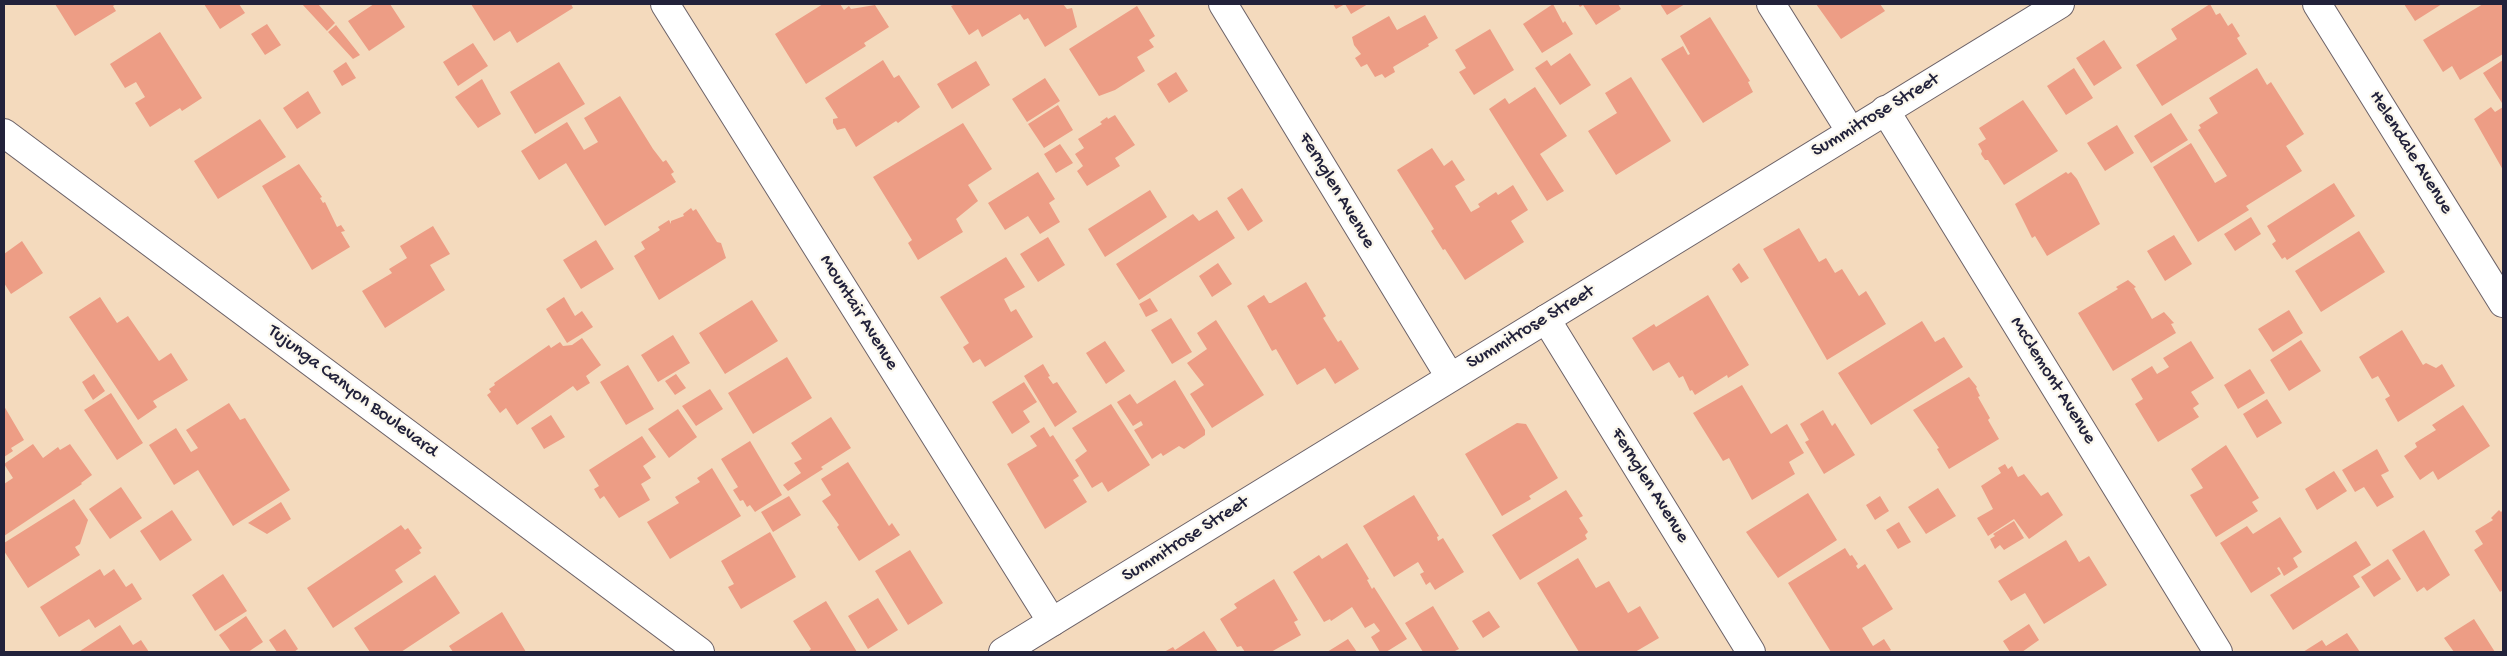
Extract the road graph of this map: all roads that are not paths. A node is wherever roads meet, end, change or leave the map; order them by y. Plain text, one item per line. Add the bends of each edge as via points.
1 (665, 4) edge
2 (1223, 4) edge
3 (1771, 4) edge
4 (2060, 4) edge
5 (2317, 4) edge
6 (1885, 110) junction
7 (1851, 132) junction
8 (4, 133) edge
9 (2503, 303) edge
10 (1546, 319) junction
11 (1450, 377) junction
12 (1052, 622) junction
13 (700, 652) edge
14 (1003, 652) edge
15 (1751, 652) edge
16 (2218, 652) edge

1 - 12 street, Mountair Avenue
2 - 11 street, Fernglen Avenue
3 - 7 street
4 - 6 street, Summitrose Street
5 - 9 street, Helendale Avenue
6 - 7 street, Summitrose Street
6 - 16 street, McClemont Avenue
7 - 10 street, Summitrose Street
8 - 13 street, Tujunga Canyon Boulevard
10 - 11 street, Summitrose Street
10 - 15 street, Fernglen Avenue
11 - 12 street, Summitrose Street
12 - 14 street, Summitrose Street

